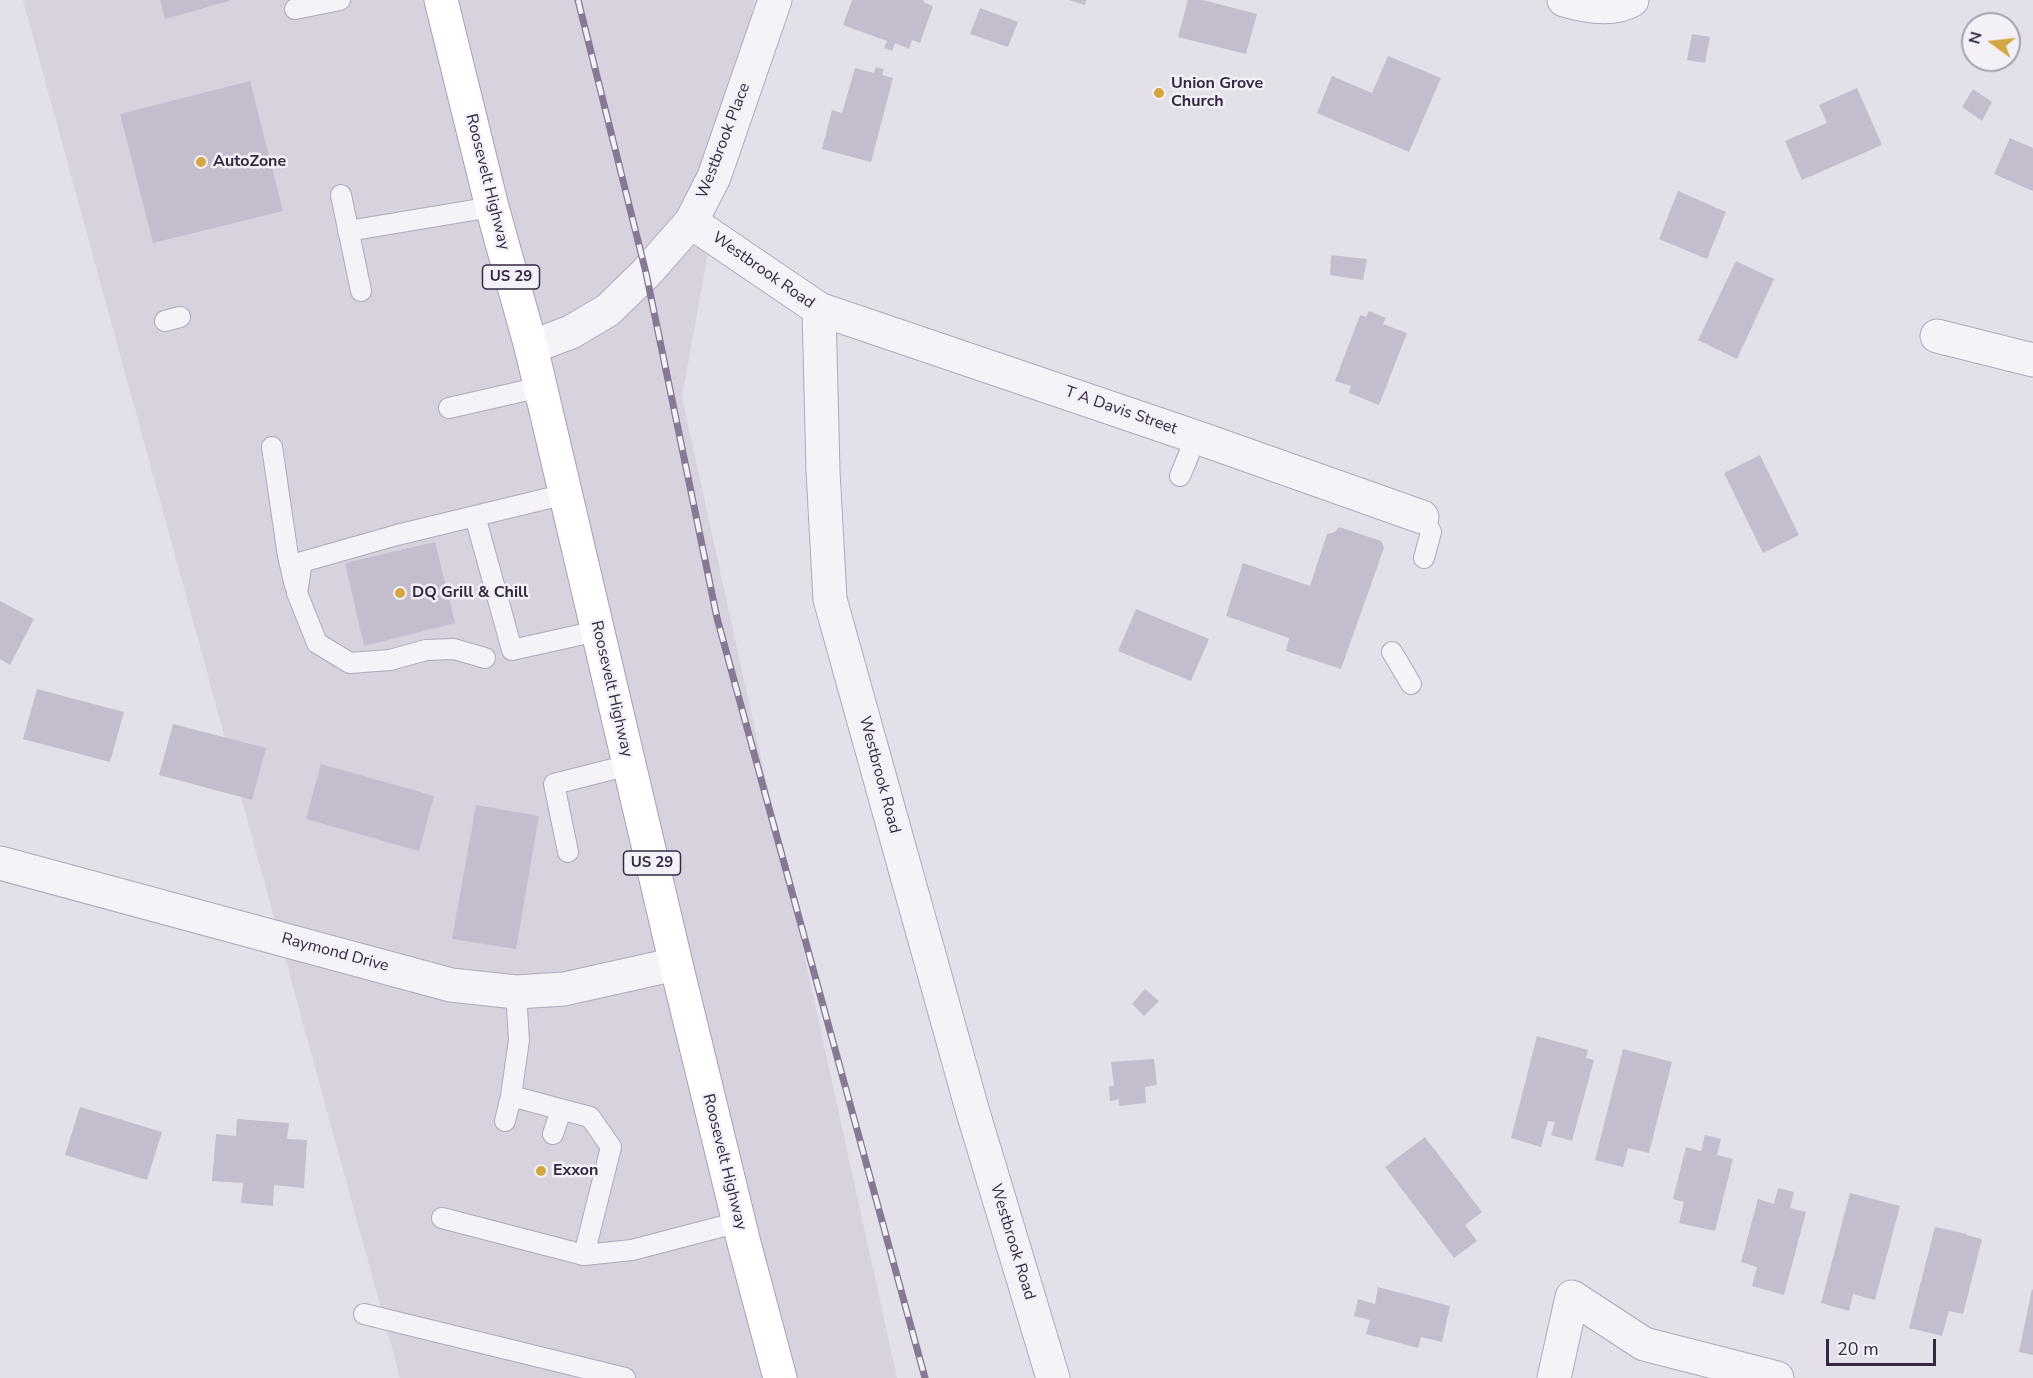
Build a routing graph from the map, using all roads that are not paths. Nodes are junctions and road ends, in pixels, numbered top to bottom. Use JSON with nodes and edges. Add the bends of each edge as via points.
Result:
{"nodes":[{"id":1,"x":340,"y":0,"type":"edge"},
{"id":2,"x":441,"y":0,"type":"edge"},
{"id":3,"x":775,"y":0,"type":"edge"},
{"id":4,"x":1564,"y":0,"type":"edge"},
{"id":5,"x":1632,"y":0,"type":"edge"},
{"id":6,"x":295,"y":9,"type":"dead end"},
{"id":7,"x":341,"y":195,"type":"dead end"},
{"id":8,"x":492,"y":207,"type":"junction"},
{"id":9,"x":691,"y":222,"type":"junction"},
{"id":10,"x":348,"y":231,"type":"junction"},
{"id":11,"x":361,"y":291,"type":"dead end"},
{"id":12,"x":819,"y":309,"type":"junction"},
{"id":13,"x":1937,"y":336,"type":"dead end"},
{"id":14,"x":531,"y":347,"type":"junction"},
{"id":15,"x":2033,"y":360,"type":"edge"},
{"id":16,"x":541,"y":387,"type":"junction"},
{"id":17,"x":449,"y":408,"type":"dead end"},
{"id":18,"x":1196,"y":437,"type":"junction"},
{"id":19,"x":272,"y":447,"type":"dead end"},
{"id":20,"x":1180,"y":476,"type":"dead end"},
{"id":21,"x":566,"y":494,"type":"junction"},
{"id":22,"x":475,"y":516,"type":"junction"},
{"id":23,"x":1422,"y":517,"type":"joint"},
{"id":24,"x":1424,"y":558,"type":"dead end"},
{"id":25,"x":297,"y":593,"type":"junction"},
{"id":26,"x":597,"y":631,"type":"junction"},
{"id":27,"x":1392,"y":652,"type":"dead end"},
{"id":28,"x":485,"y":658,"type":"dead end"},
{"id":29,"x":1411,"y":684,"type":"dead end"},
{"id":30,"x":629,"y":765,"type":"junction"},
{"id":31,"x":568,"y":852,"type":"dead end"},
{"id":32,"x":0,"y":863,"type":"edge"},
{"id":33,"x":675,"y":964,"type":"junction"},
{"id":34,"x":516,"y":992,"type":"junction"},
{"id":35,"x":511,"y":1096,"type":"junction"},
{"id":36,"x":561,"y":1110,"type":"junction"},
{"id":37,"x":504,"y":1121,"type":"dead end"},
{"id":38,"x":553,"y":1134,"type":"dead end"},
{"id":39,"x":442,"y":1218,"type":"dead end"},
{"id":40,"x":739,"y":1222,"type":"junction"},
{"id":41,"x":584,"y":1255,"type":"junction"},
{"id":42,"x":364,"y":1314,"type":"dead end"},
{"id":43,"x":625,"y":1378,"type":"edge"},
{"id":44,"x":780,"y":1378,"type":"edge"},
{"id":45,"x":1053,"y":1378,"type":"edge"},
{"id":46,"x":1554,"y":1378,"type":"edge"},
{"id":47,"x":1778,"y":1378,"type":"edge"}],
"edges":[{"from":1,"to":6,"type":"lane"},
{"from":2,"to":8,"type":"main road","name":"Roosevelt Highway","number":"US 29"},
{"from":3,"to":9,"type":"street","name":"Westbrook Place","via":[[714,177]]},
{"from":4,"to":5,"type":"street","via":[[1590,7]]},
{"from":7,"to":10,"type":"lane"},
{"from":8,"to":10,"type":"lane"},
{"from":8,"to":14,"type":"main road","name":"Roosevelt Highway","number":"US 29"},
{"from":9,"to":12,"type":"street","name":"Westbrook Road"},
{"from":9,"to":14,"type":"street","name":"Westbrook Place","via":[[608,310],[571,332]]},
{"from":10,"to":11,"type":"lane"},
{"from":12,"to":18,"type":"street","name":"T A Davis Street"},
{"from":12,"to":45,"type":"street","name":"Westbrook Road","via":[[830,599],[972,1109]]},
{"from":13,"to":15,"type":"street"},
{"from":14,"to":16,"type":"main road","name":"Roosevelt Highway","number":"US 29"},
{"from":16,"to":17,"type":"lane"},
{"from":16,"to":21,"type":"main road","name":"Roosevelt Highway","number":"US 29"},
{"from":18,"to":20,"type":"lane"},
{"from":18,"to":23,"type":"street","name":"T A Davis Street"},
{"from":19,"to":25,"type":"lane"},
{"from":21,"to":22,"type":"lane"},
{"from":21,"to":26,"type":"main road","name":"Roosevelt Highway","number":"US 29"},
{"from":22,"to":25,"type":"lane","via":[[302,562]]},
{"from":22,"to":26,"type":"lane","via":[[512,650]]},
{"from":23,"to":24,"type":"lane","via":[[1431,532]]},
{"from":25,"to":28,"type":"lane","via":[[316,643],[350,663],[444,649]]},
{"from":26,"to":30,"type":"main road","name":"Roosevelt Highway","number":"US 29"},
{"from":27,"to":29,"type":"lane"},
{"from":30,"to":31,"type":"lane","via":[[554,784]]},
{"from":30,"to":33,"type":"main road","name":"Roosevelt Highway","number":"US 29"},
{"from":32,"to":34,"type":"street","name":"Raymond Drive","via":[[451,985]]},
{"from":33,"to":34,"type":"street","name":"Raymond Drive"},
{"from":33,"to":40,"type":"main road","name":"Roosevelt Highway","number":"US 29"},
{"from":34,"to":35,"type":"lane","via":[[519,1040]]},
{"from":35,"to":36,"type":"lane"},
{"from":35,"to":37,"type":"lane"},
{"from":36,"to":38,"type":"lane"},
{"from":36,"to":41,"type":"lane","via":[[590,1117],[611,1147]]},
{"from":39,"to":41,"type":"lane","via":[[526,1232]]},
{"from":40,"to":41,"type":"lane","via":[[632,1250]]},
{"from":40,"to":44,"type":"main road","name":"Roosevelt Highway","number":"US 29"},
{"from":42,"to":43,"type":"lane"},
{"from":46,"to":47,"type":"street","via":[[1572,1297],[1644,1344]]}]}
